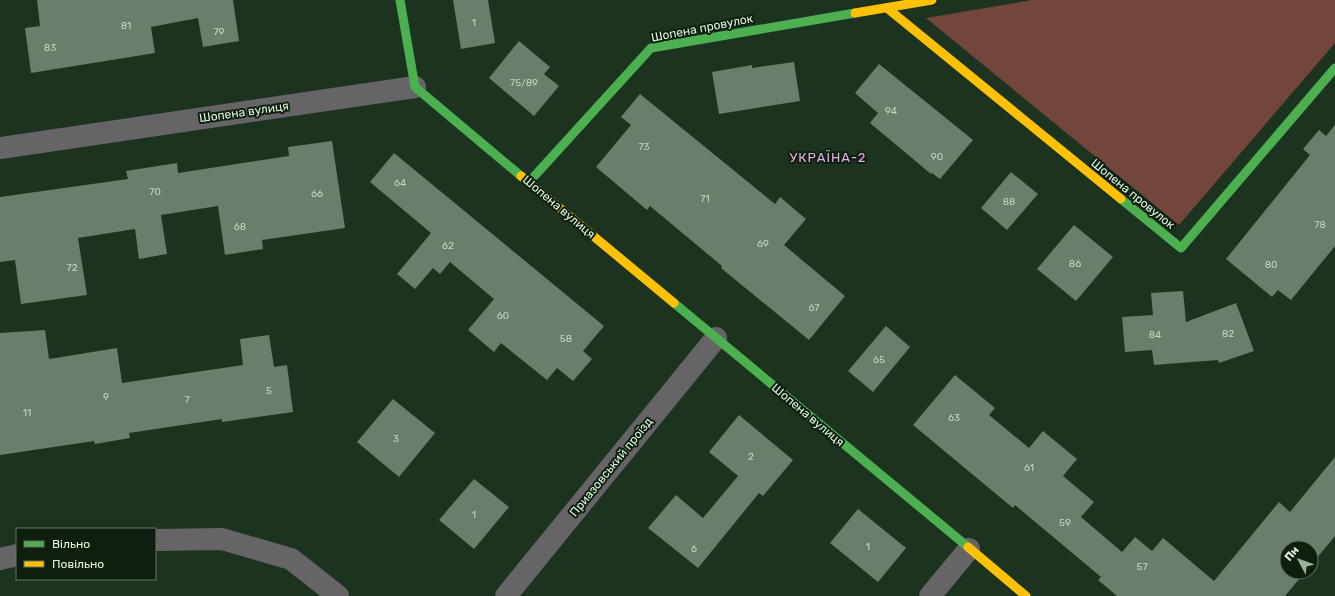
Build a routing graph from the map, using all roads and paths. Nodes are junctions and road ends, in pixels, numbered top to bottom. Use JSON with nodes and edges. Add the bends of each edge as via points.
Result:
{"nodes":[{"id":1,"x":400,"y":0,"type":"edge"},
{"id":2,"x":932,"y":0,"type":"edge"},
{"id":3,"x":887,"y":8,"type":"junction"},
{"id":4,"x":1335,"y":68,"type":"edge"},
{"id":5,"x":415,"y":87,"type":"junction"},
{"id":6,"x":0,"y":148,"type":"edge"},
{"id":7,"x":529,"y":182,"type":"junction"},
{"id":8,"x":716,"y":338,"type":"junction"},
{"id":9,"x":156,"y":540,"type":"edge"},
{"id":10,"x":970,"y":549,"type":"junction"},
{"id":11,"x":16,"y":554,"type":"edge"},
{"id":12,"x":0,"y":559,"type":"edge"},
{"id":13,"x":338,"y":596,"type":"edge"},
{"id":14,"x":506,"y":596,"type":"edge"},
{"id":15,"x":930,"y":596,"type":"edge"},
{"id":16,"x":1026,"y":596,"type":"edge"}],
"edges":[{"from":1,"to":5,"type":"street"},
{"from":2,"to":3,"type":"street","name":"Шопена провулок"},
{"from":3,"to":4,"type":"street","name":"Шопена провулок","via":[[1181,248]]},
{"from":3,"to":7,"type":"street","name":"Шопена провулок","via":[[651,48]]},
{"from":5,"to":6,"type":"street","name":"Шопена вулиця"},
{"from":5,"to":7,"type":"street","name":"Шопена вулиця"},
{"from":7,"to":8,"type":"street","name":"Шопена вулиця"},
{"from":8,"to":10,"type":"street","name":"Шопена вулиця"},
{"from":8,"to":14,"type":"street","name":"Приазовський проїзд"},
{"from":9,"to":13,"type":"street","via":[[222,539],[290,559]]},
{"from":10,"to":15,"type":"street"},
{"from":10,"to":16,"type":"street","name":"Шопена вулиця"},
{"from":11,"to":12,"type":"street"}]}
